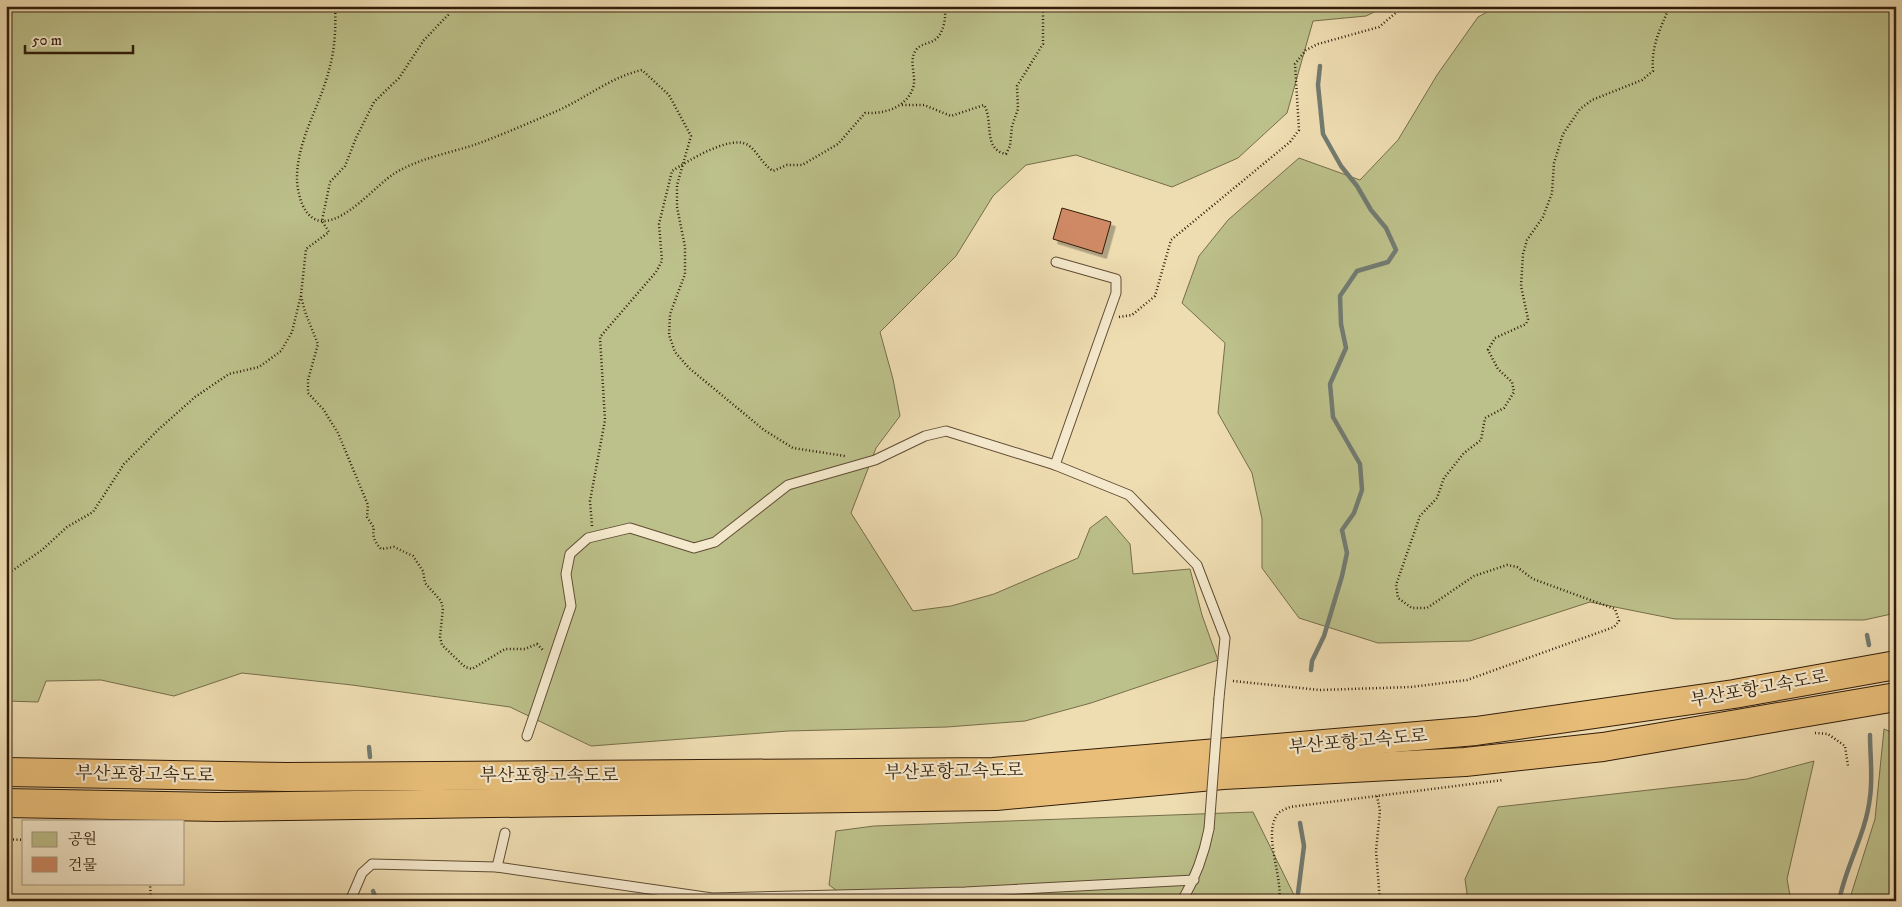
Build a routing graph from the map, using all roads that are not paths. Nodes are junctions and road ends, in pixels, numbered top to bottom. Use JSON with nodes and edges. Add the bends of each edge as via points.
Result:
{"nodes":[{"id":1,"x":1056,"y":262,"type":"dead end"},
{"id":2,"x":1055,"y":465,"type":"junction"},
{"id":3,"x":1896,"y":665,"type":"edge"},
{"id":4,"x":1896,"y":697,"type":"edge"},
{"id":5,"x":527,"y":736,"type":"dead end"},
{"id":6,"x":6,"y":772,"type":"edge"},
{"id":7,"x":6,"y":803,"type":"edge"},
{"id":8,"x":505,"y":833,"type":"dead end"},
{"id":9,"x":497,"y":867,"type":"junction"},
{"id":10,"x":1194,"y":880,"type":"junction"},
{"id":11,"x":350,"y":901,"type":"edge"},
{"id":12,"x":1182,"y":901,"type":"edge"}],
"edges":[{"from":1,"to":2,"type":"lane","via":[[1116,279],[1116,293]]},
{"from":2,"to":5,"type":"lane","via":[[946,431],[925,436],[875,460],[788,485],[715,542],[694,548],[630,528],[588,538],[570,554],[566,574],[571,606]]},
{"from":2,"to":10,"type":"lane","bridge":true,"via":[[1129,495],[1196,565],[1226,638],[1209,829],[1205,853]]},
{"from":3,"to":6,"type":"highway","name":"부산포항고속도로","via":[[1734,694],[1476,731],[992,772],[287,777]]},
{"from":4,"to":7,"type":"highway","name":"부산포항고속도로","via":[[1593,748],[1465,762],[1223,775],[996,796],[217,808]]},
{"from":8,"to":9,"type":"lane"},
{"from":9,"to":10,"type":"lane","via":[[712,898],[966,892]]},
{"from":9,"to":11,"type":"lane","via":[[372,864],[362,874]]},
{"from":10,"to":12,"type":"lane"}]}
